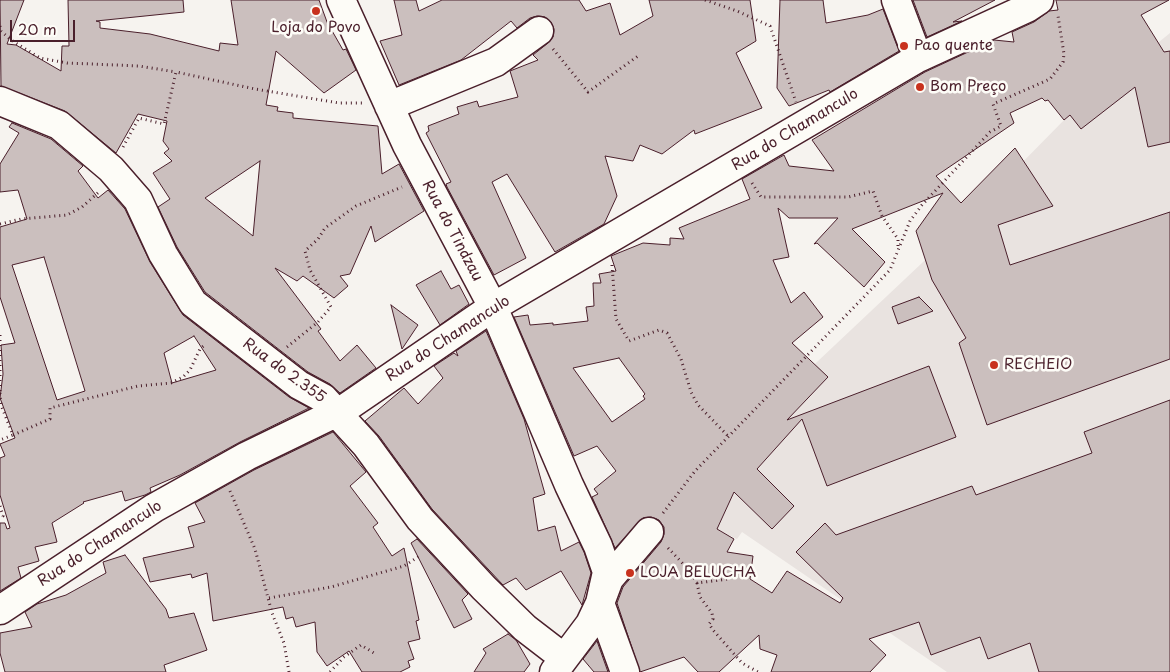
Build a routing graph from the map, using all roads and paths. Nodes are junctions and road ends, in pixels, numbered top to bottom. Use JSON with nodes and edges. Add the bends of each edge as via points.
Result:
{"nodes":[{"id":1,"x":341,"y":0,"type":"edge"},
{"id":2,"x":705,"y":0,"type":"edge"},
{"id":3,"x":896,"y":0,"type":"edge"},
{"id":4,"x":1048,"y":5,"type":"edge"},
{"id":5,"x":0,"y":26,"type":"edge"},
{"id":6,"x":539,"y":31,"type":"joint"},
{"id":7,"x":638,"y":56,"type":"dead end"},
{"id":8,"x":908,"y":64,"type":"junction"},
{"id":9,"x":176,"y":72,"type":"junction"},
{"id":10,"x":0,"y":101,"type":"edge"},
{"id":11,"x":387,"y":101,"type":"junction"},
{"id":12,"x":812,"y":119,"type":"junction"},
{"id":13,"x":732,"y":168,"type":"junction"},
{"id":14,"x":114,"y":173,"type":"junction"},
{"id":15,"x":424,"y":176,"type":"junction"},
{"id":16,"x":0,"y":224,"type":"edge"},
{"id":17,"x":605,"y":243,"type":"junction"},
{"id":18,"x":899,"y":250,"type":"junction"},
{"id":19,"x":493,"y":307,"type":"junction"},
{"id":20,"x":228,"y":330,"type":"junction"},
{"id":21,"x":0,"y":334,"type":"edge"},
{"id":22,"x":270,"y":363,"type":"junction"},
{"id":23,"x":0,"y":392,"type":"edge"},
{"id":24,"x":337,"y":412,"type":"junction"},
{"id":25,"x":13,"y":435,"type":"junction"},
{"id":26,"x":728,"y":437,"type":"junction"},
{"id":27,"x":0,"y":440,"type":"edge"},
{"id":28,"x":221,"y":470,"type":"junction"},
{"id":29,"x":0,"y":506,"type":"edge"},
{"id":30,"x":0,"y":518,"type":"edge"},
{"id":31,"x":649,"y":532,"type":"junction"},
{"id":32,"x":440,"y":540,"type":"junction"},
{"id":33,"x":728,"y":579,"type":"dead end"},
{"id":34,"x":697,"y":583,"type":"junction"},
{"id":35,"x":269,"y":598,"type":"junction"},
{"id":36,"x":0,"y":610,"type":"edge"},
{"id":37,"x":595,"y":614,"type":"junction"},
{"id":38,"x":374,"y":653,"type":"dead end"},
{"id":39,"x":559,"y":665,"type":"edge"},
{"id":40,"x":289,"y":672,"type":"edge"},
{"id":41,"x":330,"y":672,"type":"edge"},
{"id":42,"x":625,"y":672,"type":"edge"},
{"id":43,"x":758,"y":672,"type":"edge"}],
"edges":[{"from":1,"to":11,"type":"street","name":"Rua do Tindzau"},
{"from":2,"to":12,"type":"path","via":[[770,26],[794,100]]},
{"from":3,"to":8,"type":"street"},
{"from":4,"to":8,"type":"street","name":"Rua do Chamanculo","via":[[1027,8]]},
{"from":4,"to":18,"type":"path","via":[[1064,54],[1063,62],[1050,79],[993,104],[1001,126],[990,132],[922,205],[910,222]]},
{"from":5,"to":9,"type":"path","via":[[11,40],[40,58]]},
{"from":6,"to":7,"type":"path","via":[[588,92]]},
{"from":6,"to":11,"type":"street","via":[[496,62]]},
{"from":8,"to":12,"type":"street","name":"Rua do Chamanculo"},
{"from":9,"to":11,"type":"path","via":[[339,103]]},
{"from":9,"to":14,"type":"path","via":[[164,124],[139,118]]},
{"from":10,"to":14,"type":"street","name":"Rua do 2.355","via":[[59,125]]},
{"from":11,"to":15,"type":"street","name":"Rua do Tindzau"},
{"from":12,"to":13,"type":"street","name":"Rua do Chamanculo"},
{"from":13,"to":17,"type":"street","name":"Rua do Chamanculo"},
{"from":13,"to":18,"type":"path","via":[[749,177],[761,197],[848,197],[873,191],[882,216],[898,239]]},
{"from":14,"to":16,"type":"path","via":[[82,207],[67,215]]},
{"from":14,"to":20,"type":"street","name":"Rua do 2.355","via":[[138,200],[163,254],[193,303]]},
{"from":15,"to":19,"type":"street","name":"Rua do Tindzau"},
{"from":15,"to":22,"type":"path","via":[[356,206],[325,228],[305,251],[310,270],[331,307]]},
{"from":17,"to":19,"type":"street","name":"Rua do Chamanculo"},
{"from":17,"to":26,"type":"path","via":[[615,280],[616,319],[629,341],[658,330],[667,333],[681,358],[698,404]]},
{"from":18,"to":26,"type":"path","via":[[890,270]]},
{"from":19,"to":24,"type":"street","name":"Rua do Chamanculo"},
{"from":19,"to":37,"type":"street","name":"Rua do Tindzau","via":[[607,572]]},
{"from":20,"to":22,"type":"street","name":"Rua do 2.355"},
{"from":20,"to":25,"type":"path","via":[[200,349],[183,378],[50,408],[50,419]]},
{"from":21,"to":23,"type":"path"},
{"from":22,"to":24,"type":"street","name":"Rua do 2.355","via":[[323,398]]},
{"from":23,"to":25,"type":"path","via":[[1,405]]},
{"from":24,"to":28,"type":"street","name":"Rua do Chamanculo"},
{"from":24,"to":32,"type":"street","name":"Rua do 2.355"},
{"from":25,"to":27,"type":"path"},
{"from":26,"to":31,"type":"path","via":[[696,471]]},
{"from":28,"to":35,"type":"path","via":[[247,527]]},
{"from":28,"to":36,"type":"street","name":"Rua do Chamanculo","via":[[154,508]]},
{"from":29,"to":30,"type":"path","via":[[3,516]]},
{"from":31,"to":34,"type":"path","via":[[690,570]]},
{"from":31,"to":37,"type":"street","via":[[609,579]]},
{"from":32,"to":35,"type":"path","via":[[404,566],[331,587]]},
{"from":32,"to":39,"type":"street","name":"Rua do 2.355"},
{"from":33,"to":34,"type":"path"},
{"from":34,"to":43,"type":"path","via":[[700,596],[712,613],[713,619],[709,624],[713,630],[742,663]]},
{"from":35,"to":40,"type":"path","via":[[284,642]]},
{"from":37,"to":39,"type":"street"},
{"from":37,"to":42,"type":"street"},
{"from":38,"to":41,"type":"path","via":[[361,645]]}]}
